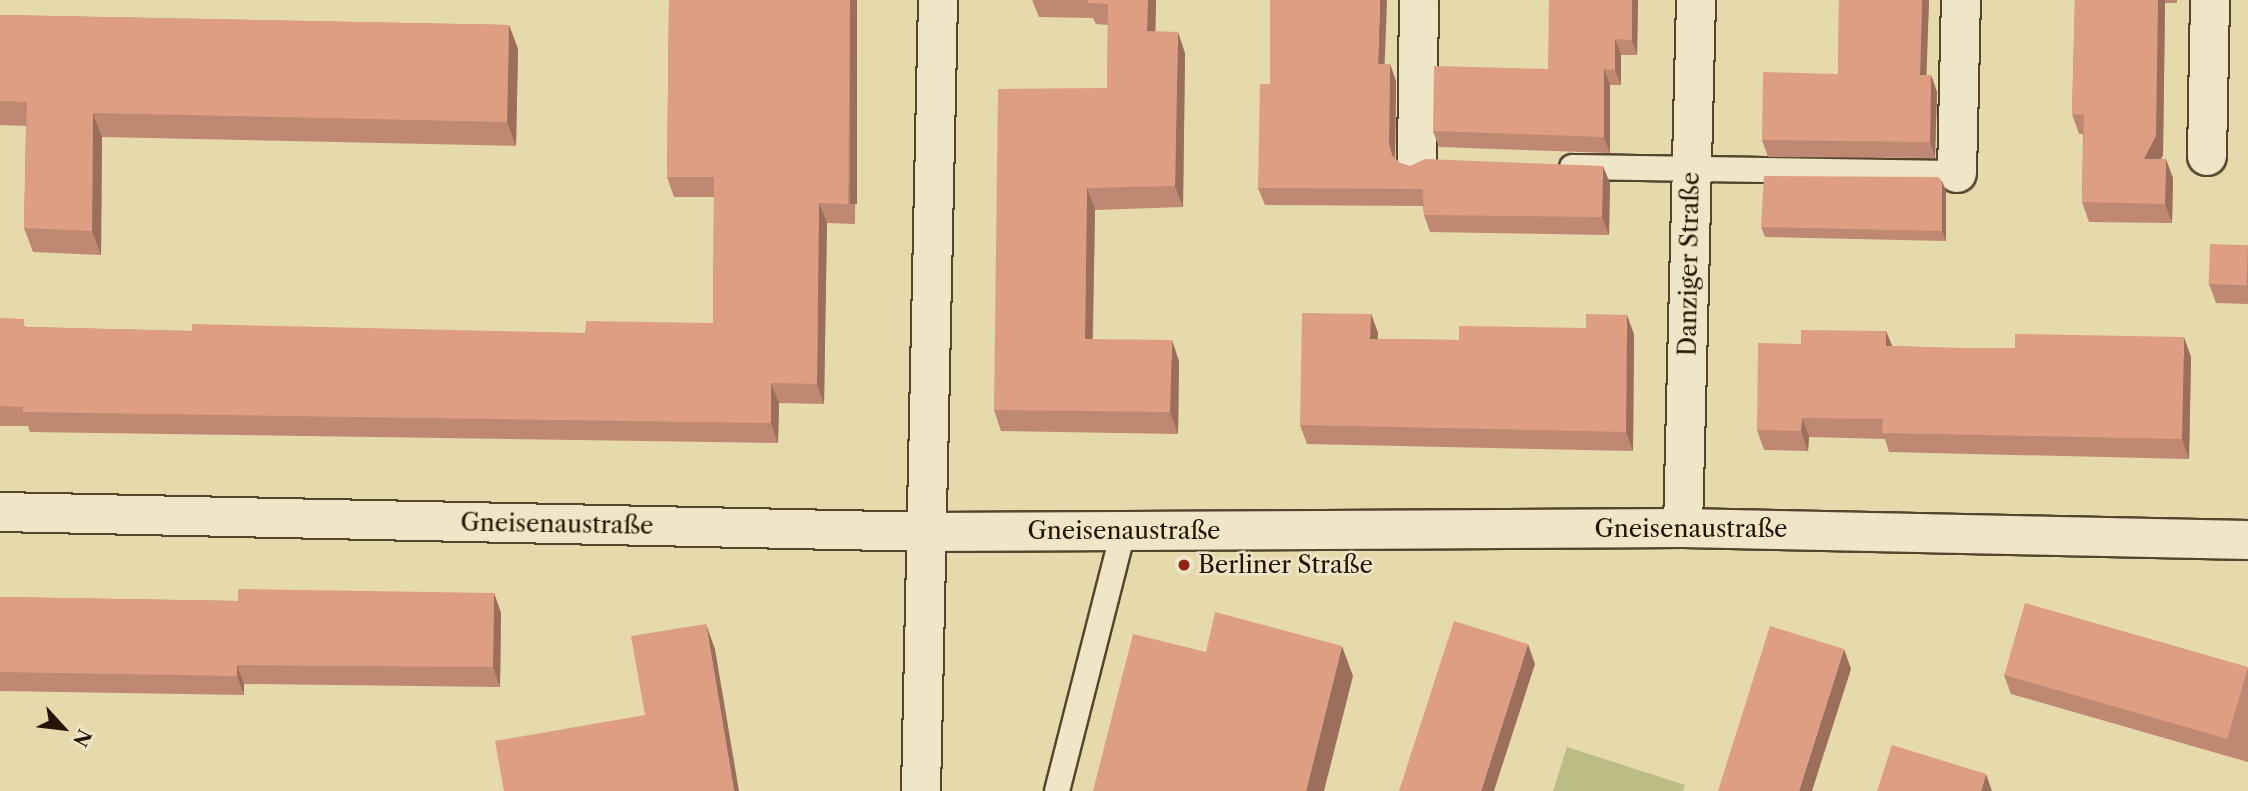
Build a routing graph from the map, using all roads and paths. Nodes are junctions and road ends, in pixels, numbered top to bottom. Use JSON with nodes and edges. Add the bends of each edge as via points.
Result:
{"nodes":[{"id":1,"x":938,"y":0,"type":"edge"},
{"id":2,"x":1419,"y":0,"type":"edge"},
{"id":3,"x":1696,"y":0,"type":"edge"},
{"id":4,"x":1961,"y":0,"type":"edge"},
{"id":5,"x":2210,"y":0,"type":"edge"},
{"id":6,"x":2207,"y":156,"type":"dead end"},
{"id":7,"x":1431,"y":162,"type":"edge"},
{"id":8,"x":1554,"y":166,"type":"edge"},
{"id":9,"x":1690,"y":171,"type":"junction"},
{"id":10,"x":1957,"y":173,"type":"joint"},
{"id":11,"x":0,"y":512,"type":"edge"},
{"id":12,"x":1683,"y":528,"type":"junction"},
{"id":13,"x":1124,"y":531,"type":"junction"},
{"id":14,"x":928,"y":533,"type":"junction"},
{"id":15,"x":2248,"y":540,"type":"edge"},
{"id":16,"x":921,"y":791,"type":"edge"},
{"id":17,"x":1057,"y":791,"type":"edge"}],
"edges":[{"from":1,"to":14,"type":"street"},
{"from":2,"to":7,"type":"street"},
{"from":3,"to":9,"type":"street","name":"Danziger Straße"},
{"from":4,"to":10,"type":"street"},
{"from":5,"to":6,"type":"street"},
{"from":8,"to":9,"type":"lane"},
{"from":9,"to":10,"type":"lane"},
{"from":9,"to":12,"type":"street","name":"Danziger Straße"},
{"from":11,"to":14,"type":"street","name":"Gneisenaustraße"},
{"from":12,"to":13,"type":"street","name":"Gneisenaustraße"},
{"from":12,"to":15,"type":"street","name":"Gneisenaustraße"},
{"from":13,"to":14,"type":"street","name":"Gneisenaustraße"},
{"from":13,"to":17,"type":"lane"},
{"from":14,"to":16,"type":"street"}]}
